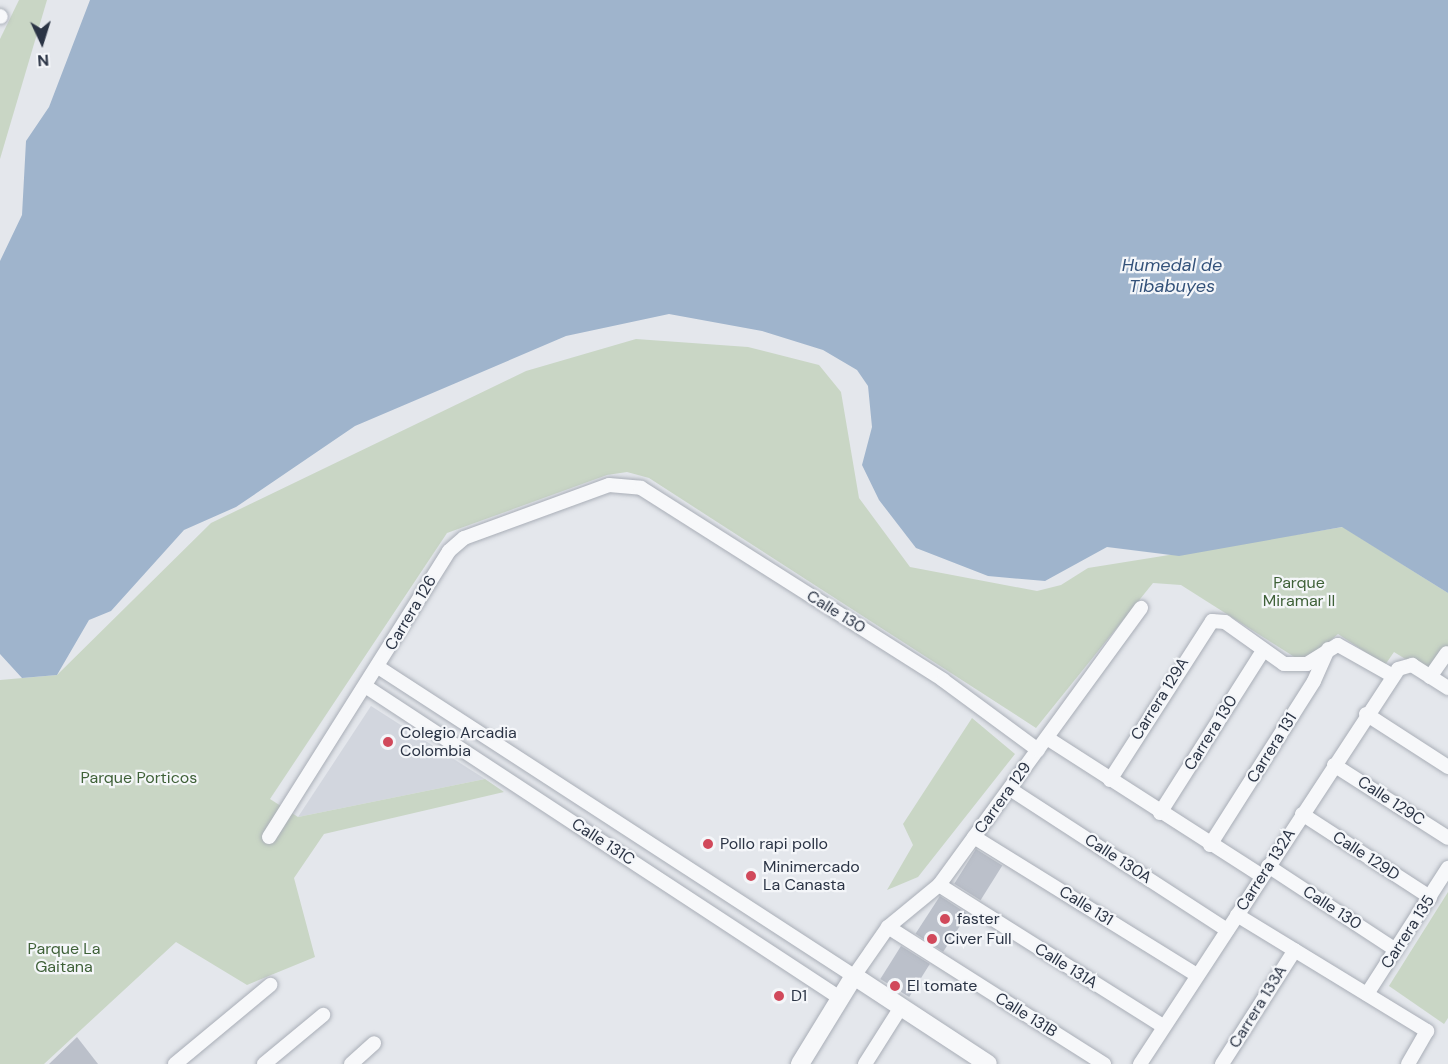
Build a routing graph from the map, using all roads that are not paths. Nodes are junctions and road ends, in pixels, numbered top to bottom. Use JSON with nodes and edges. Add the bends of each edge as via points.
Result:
{"nodes":[{"id":1,"x":627,"y":484,"type":"joint"},
{"id":2,"x":1141,"y":608,"type":"dead end"},
{"id":3,"x":1328,"y":648,"type":"junction"},
{"id":4,"x":1262,"y":652,"type":"junction"},
{"id":5,"x":1447,"y":653,"type":"edge"},
{"id":6,"x":378,"y":667,"type":"junction"},
{"id":7,"x":1393,"y":676,"type":"junction"},
{"id":8,"x":1430,"y":677,"type":"junction"},
{"id":9,"x":365,"y":686,"type":"junction"},
{"id":10,"x":1448,"y":688,"type":"edge"},
{"id":11,"x":1366,"y":714,"type":"junction"},
{"id":12,"x":1047,"y":738,"type":"junction"},
{"id":13,"x":1038,"y":750,"type":"junction"},
{"id":14,"x":1334,"y":765,"type":"junction"},
{"id":15,"x":1448,"y":767,"type":"edge"},
{"id":16,"x":1110,"y":780,"type":"junction"},
{"id":17,"x":1010,"y":789,"type":"junction"},
{"id":18,"x":1160,"y":813,"type":"junction"},
{"id":19,"x":1302,"y":814,"type":"junction"},
{"id":20,"x":269,"y":837,"type":"dead end"},
{"id":21,"x":974,"y":837,"type":"junction"},
{"id":22,"x":1448,"y":838,"type":"edge"},
{"id":23,"x":1210,"y":845,"type":"junction"},
{"id":24,"x":1448,"y":868,"type":"edge"},
{"id":25,"x":1265,"y":871,"type":"junction"},
{"id":26,"x":939,"y":885,"type":"junction"},
{"id":27,"x":1430,"y":897,"type":"junction"},
{"id":28,"x":1237,"y":915,"type":"junction"},
{"id":29,"x":888,"y":927,"type":"junction"},
{"id":30,"x":1227,"y":930,"type":"junction"},
{"id":31,"x":1294,"y":950,"type":"junction"},
{"id":32,"x":1396,"y":950,"type":"junction"},
{"id":33,"x":1197,"y":975,"type":"junction"},
{"id":34,"x":854,"y":976,"type":"junction"},
{"id":35,"x":270,"y":985,"type":"dead end"},
{"id":36,"x":1367,"y":994,"type":"junction"},
{"id":37,"x":840,"y":998,"type":"junction"},
{"id":38,"x":901,"y":1007,"type":"junction"},
{"id":39,"x":323,"y":1015,"type":"dead end"},
{"id":40,"x":1163,"y":1026,"type":"junction"},
{"id":41,"x":374,"y":1043,"type":"dead end"},
{"id":42,"x":175,"y":1064,"type":"edge"},
{"id":43,"x":264,"y":1064,"type":"edge"},
{"id":44,"x":351,"y":1064,"type":"edge"},
{"id":45,"x":800,"y":1064,"type":"edge"},
{"id":46,"x":865,"y":1064,"type":"edge"},
{"id":47,"x":988,"y":1064,"type":"edge"},
{"id":48,"x":1104,"y":1064,"type":"edge"},
{"id":49,"x":1140,"y":1064,"type":"edge"},
{"id":50,"x":1222,"y":1064,"type":"edge"},
{"id":51,"x":1408,"y":1064,"type":"edge"}],
"edges":[{"from":1,"to":6,"type":"street","name":"Carrera 126","via":[[609,485],[464,538],[449,551]]},
{"from":1,"to":13,"type":"street","name":"Calle 130","via":[[943,680]]},
{"from":2,"to":12,"type":"street","name":"Carrera 129"},
{"from":3,"to":4,"type":"street","via":[[1298,666]]},
{"from":3,"to":7,"type":"street","via":[[1347,647]]},
{"from":3,"to":23,"type":"street","name":"Carrera 131","via":[[1314,681]]},
{"from":4,"to":16,"type":"street","name":"Carrera 129A","via":[[1235,629],[1212,621]]},
{"from":4,"to":18,"type":"street","name":"Carrera 130"},
{"from":5,"to":8,"type":"street"},
{"from":6,"to":9,"type":"street","name":"Carrera 126"},
{"from":6,"to":34,"type":"street","name":"Calle 131C"},
{"from":7,"to":8,"type":"street","via":[[1408,664]]},
{"from":7,"to":11,"type":"street","name":"Carrera 132A"},
{"from":8,"to":10,"type":"street"},
{"from":9,"to":20,"type":"street","name":"Carrera 126"},
{"from":9,"to":37,"type":"street","name":"Calle 131C"},
{"from":11,"to":14,"type":"street","name":"Carrera 132A"},
{"from":11,"to":15,"type":"street"},
{"from":12,"to":13,"type":"street","name":"Carrera 129"},
{"from":12,"to":16,"type":"street","name":"Calle 130"},
{"from":13,"to":17,"type":"street","name":"Carrera 129"},
{"from":14,"to":19,"type":"street","name":"Carrera 132A"},
{"from":14,"to":22,"type":"street","name":"Calle 129C"},
{"from":16,"to":18,"type":"street","name":"Calle 130"},
{"from":17,"to":21,"type":"street","name":"Carrera 129"},
{"from":17,"to":30,"type":"street","name":"Calle 130A"},
{"from":18,"to":23,"type":"street","name":"Calle 130"},
{"from":19,"to":25,"type":"street","name":"Carrera 132A"},
{"from":19,"to":27,"type":"street","name":"Calle 129D"},
{"from":21,"to":26,"type":"street","name":"Carrera 129"},
{"from":21,"to":33,"type":"street","name":"Calle 131"},
{"from":23,"to":25,"type":"street","name":"Calle 130"},
{"from":24,"to":27,"type":"street","name":"Carrera 135"},
{"from":25,"to":28,"type":"street","name":"Carrera 132A"},
{"from":25,"to":32,"type":"street","name":"Calle 130"},
{"from":26,"to":29,"type":"street","name":"Carrera 129"},
{"from":26,"to":40,"type":"street","name":"Calle 131A"},
{"from":27,"to":32,"type":"street","name":"Carrera 135"},
{"from":28,"to":30,"type":"street","name":"Carrera 132A"},
{"from":28,"to":31,"type":"street"},
{"from":29,"to":34,"type":"street","name":"Carrera 129"},
{"from":29,"to":48,"type":"street","name":"Calle 131B"},
{"from":30,"to":33,"type":"street","name":"Carrera 132A"},
{"from":31,"to":36,"type":"street"},
{"from":31,"to":50,"type":"street","name":"Carrera 133A"},
{"from":32,"to":36,"type":"street","name":"Carrera 135"},
{"from":33,"to":40,"type":"street","name":"Carrera 132A"},
{"from":34,"to":37,"type":"street"},
{"from":34,"to":38,"type":"street"},
{"from":35,"to":42,"type":"street"},
{"from":36,"to":51,"type":"street","via":[[1427,1031]]},
{"from":37,"to":45,"type":"street"},
{"from":38,"to":46,"type":"street"},
{"from":38,"to":47,"type":"street"},
{"from":39,"to":43,"type":"street"},
{"from":40,"to":49,"type":"street","name":"Carrera 132A"},
{"from":41,"to":44,"type":"street"}]}
